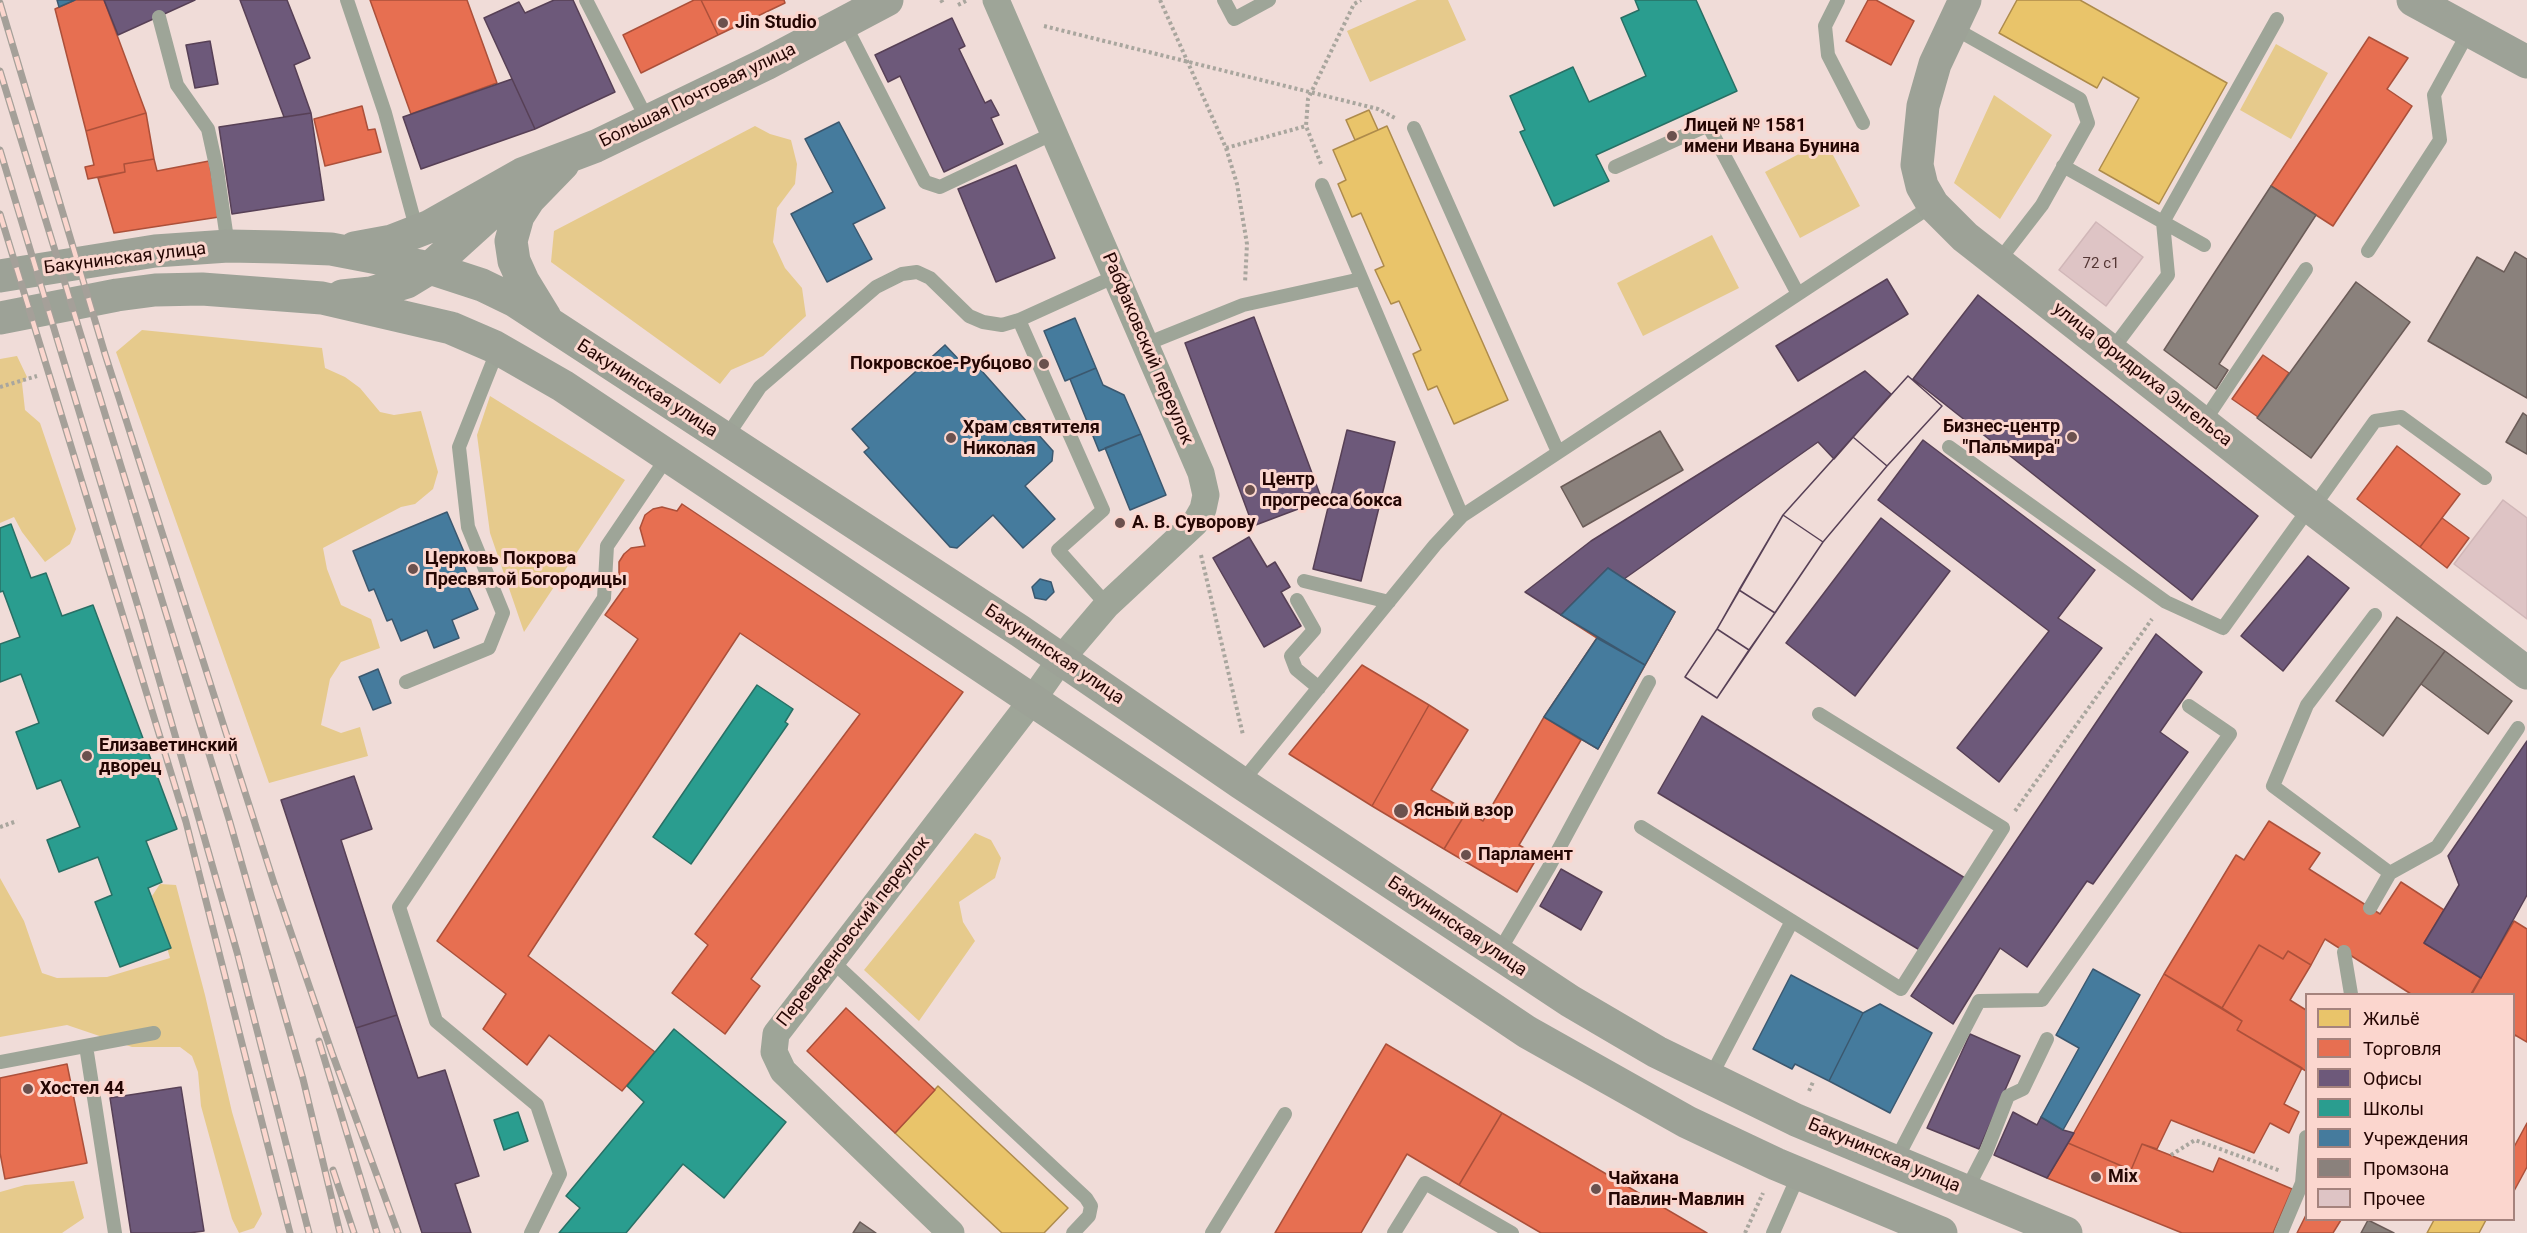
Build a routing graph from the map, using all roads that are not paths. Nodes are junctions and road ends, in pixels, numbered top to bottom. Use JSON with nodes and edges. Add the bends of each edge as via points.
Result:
{"nodes":[{"id":1,"x":347,"y":0,"type":"edge"},
{"id":2,"x":586,"y":0,"type":"edge"},
{"id":3,"x":996,"y":0,"type":"edge"},
{"id":4,"x":1224,"y":0,"type":"edge"},
{"id":5,"x":1269,"y":0,"type":"edge"},
{"id":6,"x":1838,"y":0,"type":"edge"},
{"id":7,"x":2413,"y":0,"type":"edge"},
{"id":8,"x":885,"y":1,"type":"edge"},
{"id":9,"x":1958,"y":8,"type":"edge"},
{"id":10,"x":159,"y":17,"type":"dead end"},
{"id":11,"x":2277,"y":19,"type":"dead end"},
{"id":12,"x":844,"y":23,"type":"junction"},
{"id":13,"x":2469,"y":31,"type":"junction"},
{"id":14,"x":2527,"y":62,"type":"edge"},
{"id":15,"x":648,"y":121,"type":"junction"},
{"id":16,"x":1863,"y":123,"type":"dead end"},
{"id":17,"x":1414,"y":128,"type":"road end"},
{"id":18,"x":1054,"y":133,"type":"junction"},
{"id":19,"x":571,"y":156,"type":"junction"},
{"id":20,"x":2063,"y":166,"type":"junction"},
{"id":21,"x":1615,"y":167,"type":"dead end"},
{"id":22,"x":1322,"y":186,"type":"dead end"},
{"id":23,"x":1933,"y":205,"type":"junction"},
{"id":24,"x":2163,"y":222,"type":"junction"},
{"id":25,"x":417,"y":232,"type":"junction"},
{"id":26,"x":2204,"y":245,"type":"dead end"},
{"id":27,"x":228,"y":246,"type":"junction"},
{"id":28,"x":331,"y":249,"type":"junction"},
{"id":29,"x":2367,"y":251,"type":"dead end"},
{"id":30,"x":1998,"y":262,"type":"junction"},
{"id":31,"x":430,"y":268,"type":"junction"},
{"id":32,"x":2306,"y":269,"type":"dead end"},
{"id":33,"x":0,"y":276,"type":"edge"},
{"id":34,"x":1116,"y":276,"type":"junction"},
{"id":35,"x":1361,"y":279,"type":"junction"},
{"id":36,"x":1798,"y":294,"type":"junction"},
{"id":37,"x":322,"y":298,"type":"junction"},
{"id":38,"x":0,"y":318,"type":"edge"},
{"id":39,"x":1018,"y":320,"type":"junction"},
{"id":40,"x":551,"y":326,"type":"junction"},
{"id":41,"x":1146,"y":344,"type":"junction"},
{"id":42,"x":498,"y":349,"type":"junction"},
{"id":43,"x":2111,"y":351,"type":"junction"},
{"id":44,"x":2203,"y":423,"type":"junction"},
{"id":45,"x":725,"y":440,"type":"junction"},
{"id":46,"x":1949,"y":447,"type":"dead end"},
{"id":47,"x":1558,"y":452,"type":"junction"},
{"id":48,"x":668,"y":456,"type":"junction"},
{"id":49,"x":2485,"y":478,"type":"dead end"},
{"id":50,"x":2311,"y":508,"type":"junction"},
{"id":51,"x":1462,"y":516,"type":"junction"},
{"id":52,"x":1304,"y":581,"type":"dead end"},
{"id":53,"x":1297,"y":600,"type":"dead end"},
{"id":54,"x":1389,"y":602,"type":"junction"},
{"id":55,"x":1107,"y":605,"type":"junction"},
{"id":56,"x":2375,"y":615,"type":"dead end"},
{"id":57,"x":1061,"y":659,"type":"junction"},
{"id":58,"x":2527,"y":673,"type":"edge"},
{"id":59,"x":406,"y":682,"type":"dead end"},
{"id":60,"x":1649,"y":682,"type":"dead end"},
{"id":61,"x":1319,"y":688,"type":"junction"},
{"id":62,"x":1033,"y":699,"type":"junction"},
{"id":63,"x":2189,"y":706,"type":"dead end"},
{"id":64,"x":1819,"y":714,"type":"dead end"},
{"id":65,"x":2518,"y":728,"type":"dead end"},
{"id":66,"x":1241,"y":783,"type":"junction"},
{"id":67,"x":1641,"y":827,"type":"dead end"},
{"id":68,"x":2390,"y":873,"type":"junction"},
{"id":69,"x":2370,"y":908,"type":"dead end"},
{"id":70,"x":1792,"y":921,"type":"junction"},
{"id":71,"x":2344,"y":952,"type":"dead end"},
{"id":72,"x":1497,"y":955,"type":"junction"},
{"id":73,"x":832,"y":961,"type":"junction"},
{"id":74,"x":2351,"y":993,"type":"edge"},
{"id":75,"x":154,"y":1033,"type":"dead end"},
{"id":76,"x":2048,"y":1039,"type":"dead end"},
{"id":77,"x":86,"y":1046,"type":"junction"},
{"id":78,"x":0,"y":1062,"type":"edge"},
{"id":79,"x":1710,"y":1078,"type":"junction"},
{"id":80,"x":1285,"y":1114,"type":"dead end"},
{"id":81,"x":2305,"y":1158,"type":"edge"},
{"id":82,"x":1895,"y":1162,"type":"junction"},
{"id":83,"x":1799,"y":1174,"type":"junction"},
{"id":84,"x":1966,"y":1191,"type":"junction"},
{"id":85,"x":115,"y":1233,"type":"edge"},
{"id":86,"x":531,"y":1233,"type":"edge"},
{"id":87,"x":951,"y":1233,"type":"edge"},
{"id":88,"x":1073,"y":1233,"type":"edge"},
{"id":89,"x":1212,"y":1233,"type":"edge"},
{"id":90,"x":1394,"y":1233,"type":"edge"},
{"id":91,"x":1512,"y":1233,"type":"edge"},
{"id":92,"x":1773,"y":1233,"type":"edge"},
{"id":93,"x":1941,"y":1233,"type":"edge"},
{"id":94,"x":2066,"y":1233,"type":"edge"},
{"id":95,"x":2282,"y":1233,"type":"edge"}],
"edges":[{"from":1,"to":25,"type":"lane","via":[[385,113]]},
{"from":2,"to":15,"type":"lane"},
{"from":3,"to":18,"type":"street","name":"Рабфаковский переулок"},
{"from":4,"to":5,"type":"lane","via":[[1234,19]]},
{"from":6,"to":16,"type":"lane","via":[[1825,26],[1828,55]]},
{"from":7,"to":13,"type":"main road"},
{"from":8,"to":12,"type":"main road","name":"Большая Почтовая улица"},
{"from":9,"to":20,"type":"lane","via":[[2080,99],[2088,123]]},
{"from":9,"to":23,"type":"main road","name":"улица Фридриха Энгельса","via":[[1932,75],[1918,144],[1922,186]]},
{"from":10,"to":27,"type":"lane","via":[[177,85],[208,129]]},
{"from":11,"to":24,"type":"lane"},
{"from":12,"to":15,"type":"main road","name":"Большая Почтовая улица"},
{"from":12,"to":18,"type":"lane","via":[[925,182],[940,187]]},
{"from":13,"to":14,"type":"main road"},
{"from":13,"to":29,"type":"lane","via":[[2434,95],[2440,140]]},
{"from":15,"to":19,"type":"main road","name":"Большая Почтовая улица"},
{"from":17,"to":47,"type":"lane"},
{"from":18,"to":34,"type":"street","name":"Рабфаковский переулок"},
{"from":19,"to":25,"type":"main road","name":"Большая Почтовая улица","via":[[522,174]]},
{"from":19,"to":31,"type":"main road","name":"Большая Почтовая улица","via":[[502,202]]},
{"from":19,"to":40,"type":"main road","via":[[529,199],[518,216],[511,241],[523,281]]},
{"from":20,"to":24,"type":"lane"},
{"from":20,"to":30,"type":"lane","via":[[2042,205]]},
{"from":21,"to":36,"type":"lane","via":[[1708,125]]},
{"from":22,"to":35,"type":"lane"},
{"from":23,"to":30,"type":"main road","name":"улица Фридриха Энгельса"},
{"from":23,"to":36,"type":"lane"},
{"from":24,"to":26,"type":"lane"},
{"from":24,"to":43,"type":"lane","via":[[2168,275]]},
{"from":25,"to":28,"type":"main road","name":"Большая Почтовая улица","via":[[365,247]]},
{"from":27,"to":28,"type":"main road","name":"Бакунинская улица"},
{"from":27,"to":33,"type":"main road","name":"Бакунинская улица","via":[[155,251]]},
{"from":28,"to":31,"type":"main road","name":"Бакунинская улица"},
{"from":30,"to":43,"type":"main road","name":"улица Фридриха Энгельса"},
{"from":31,"to":37,"type":"main road","name":"Большая Почтовая улица","via":[[407,282],[371,293]]},
{"from":31,"to":40,"type":"main road","name":"Бакунинская улица","via":[[482,285]]},
{"from":32,"to":44,"type":"lane"},
{"from":34,"to":39,"type":"lane"},
{"from":34,"to":41,"type":"street","name":"Рабфаковский переулок"},
{"from":35,"to":41,"type":"lane","via":[[1243,305]]},
{"from":35,"to":51,"type":"lane"},
{"from":36,"to":47,"type":"lane"},
{"from":37,"to":38,"type":"main road","name":"Бакунинская улица","via":[[201,289],[155,290]]},
{"from":37,"to":42,"type":"main road","name":"Бакунинская улица","via":[[451,328]]},
{"from":39,"to":45,"type":"lane","via":[[1002,325],[983,322],[969,316],[930,278],[917,272],[902,274],[876,287],[760,387]]},
{"from":39,"to":55,"type":"lane","via":[[1103,510],[1058,550]]},
{"from":40,"to":45,"type":"main road","name":"Бакунинская улица"},
{"from":41,"to":55,"type":"street","name":"Рабфаковский переулок","via":[[1201,473],[1205,502],[1195,524]]},
{"from":42,"to":48,"type":"main road","name":"Бакунинская улица","via":[[563,386]]},
{"from":42,"to":59,"type":"lane","via":[[459,447],[468,527],[503,613],[489,648]]},
{"from":43,"to":44,"type":"main road","name":"улица Фридриха Энгельса"},
{"from":44,"to":50,"type":"main road","name":"улица Фридриха Энгельса"},
{"from":45,"to":57,"type":"main road","name":"Бакунинская улица"},
{"from":46,"to":50,"type":"lane","via":[[2166,602],[2223,628]]},
{"from":47,"to":51,"type":"lane"},
{"from":48,"to":62,"type":"main road","name":"Бакунинская улица"},
{"from":48,"to":86,"type":"lane","via":[[607,546],[604,598],[399,907],[436,1021],[537,1105],[560,1174]]},
{"from":49,"to":50,"type":"lane","via":[[2401,417],[2375,421]]},
{"from":50,"to":58,"type":"main road","name":"улица Фридриха Энгельса"},
{"from":51,"to":54,"type":"lane"},
{"from":52,"to":54,"type":"lane"},
{"from":53,"to":61,"type":"lane","via":[[1314,630],[1291,656],[1296,669]]},
{"from":54,"to":61,"type":"lane"},
{"from":55,"to":57,"type":"street","name":"Рабфаковский переулок"},
{"from":56,"to":68,"type":"lane","via":[[2307,705],[2273,786]]},
{"from":57,"to":62,"type":"street","name":"Переведеновский переулок"},
{"from":57,"to":66,"type":"main road","name":"Бакунинская улица"},
{"from":60,"to":72,"type":"lane"},
{"from":61,"to":66,"type":"lane"},
{"from":62,"to":73,"type":"street","name":"Переведеновский переулок"},
{"from":62,"to":83,"type":"main road","name":"Бакунинская улица","via":[[1527,1032],[1687,1122]]},
{"from":63,"to":82,"type":"lane","via":[[2230,735],[2042,1000],[1979,1001]]},
{"from":64,"to":70,"type":"lane","via":[[2003,828],[1901,989]]},
{"from":65,"to":68,"type":"lane","via":[[2437,847]]},
{"from":66,"to":72,"type":"main road","name":"Бакунинская улица"},
{"from":67,"to":70,"type":"lane"},
{"from":68,"to":69,"type":"lane"},
{"from":70,"to":79,"type":"lane"},
{"from":71,"to":74,"type":"lane"},
{"from":72,"to":79,"type":"main road","name":"Бакунинская улица","via":[[1657,1052]]},
{"from":73,"to":87,"type":"street","name":"Переведеновский переулок","via":[[776,1034],[773,1044],[777,1063]]},
{"from":73,"to":88,"type":"lane","via":[[1086,1198],[1091,1206],[1089,1216]]},
{"from":75,"to":77,"type":"lane"},
{"from":76,"to":84,"type":"lane","via":[[2023,1089],[2008,1096]]},
{"from":77,"to":78,"type":"lane"},
{"from":77,"to":85,"type":"lane"},
{"from":79,"to":82,"type":"main road","name":"Бакунинская улица"},
{"from":80,"to":89,"type":"lane"},
{"from":81,"to":95,"type":"lane","via":[[2303,1179]]},
{"from":82,"to":84,"type":"main road","name":"Бакунинская улица"},
{"from":83,"to":92,"type":"lane"},
{"from":83,"to":93,"type":"main road","name":"Бакунинская улица"},
{"from":84,"to":94,"type":"main road","name":"Бакунинская улица"},
{"from":90,"to":91,"type":"lane","via":[[1425,1183]]}]}
